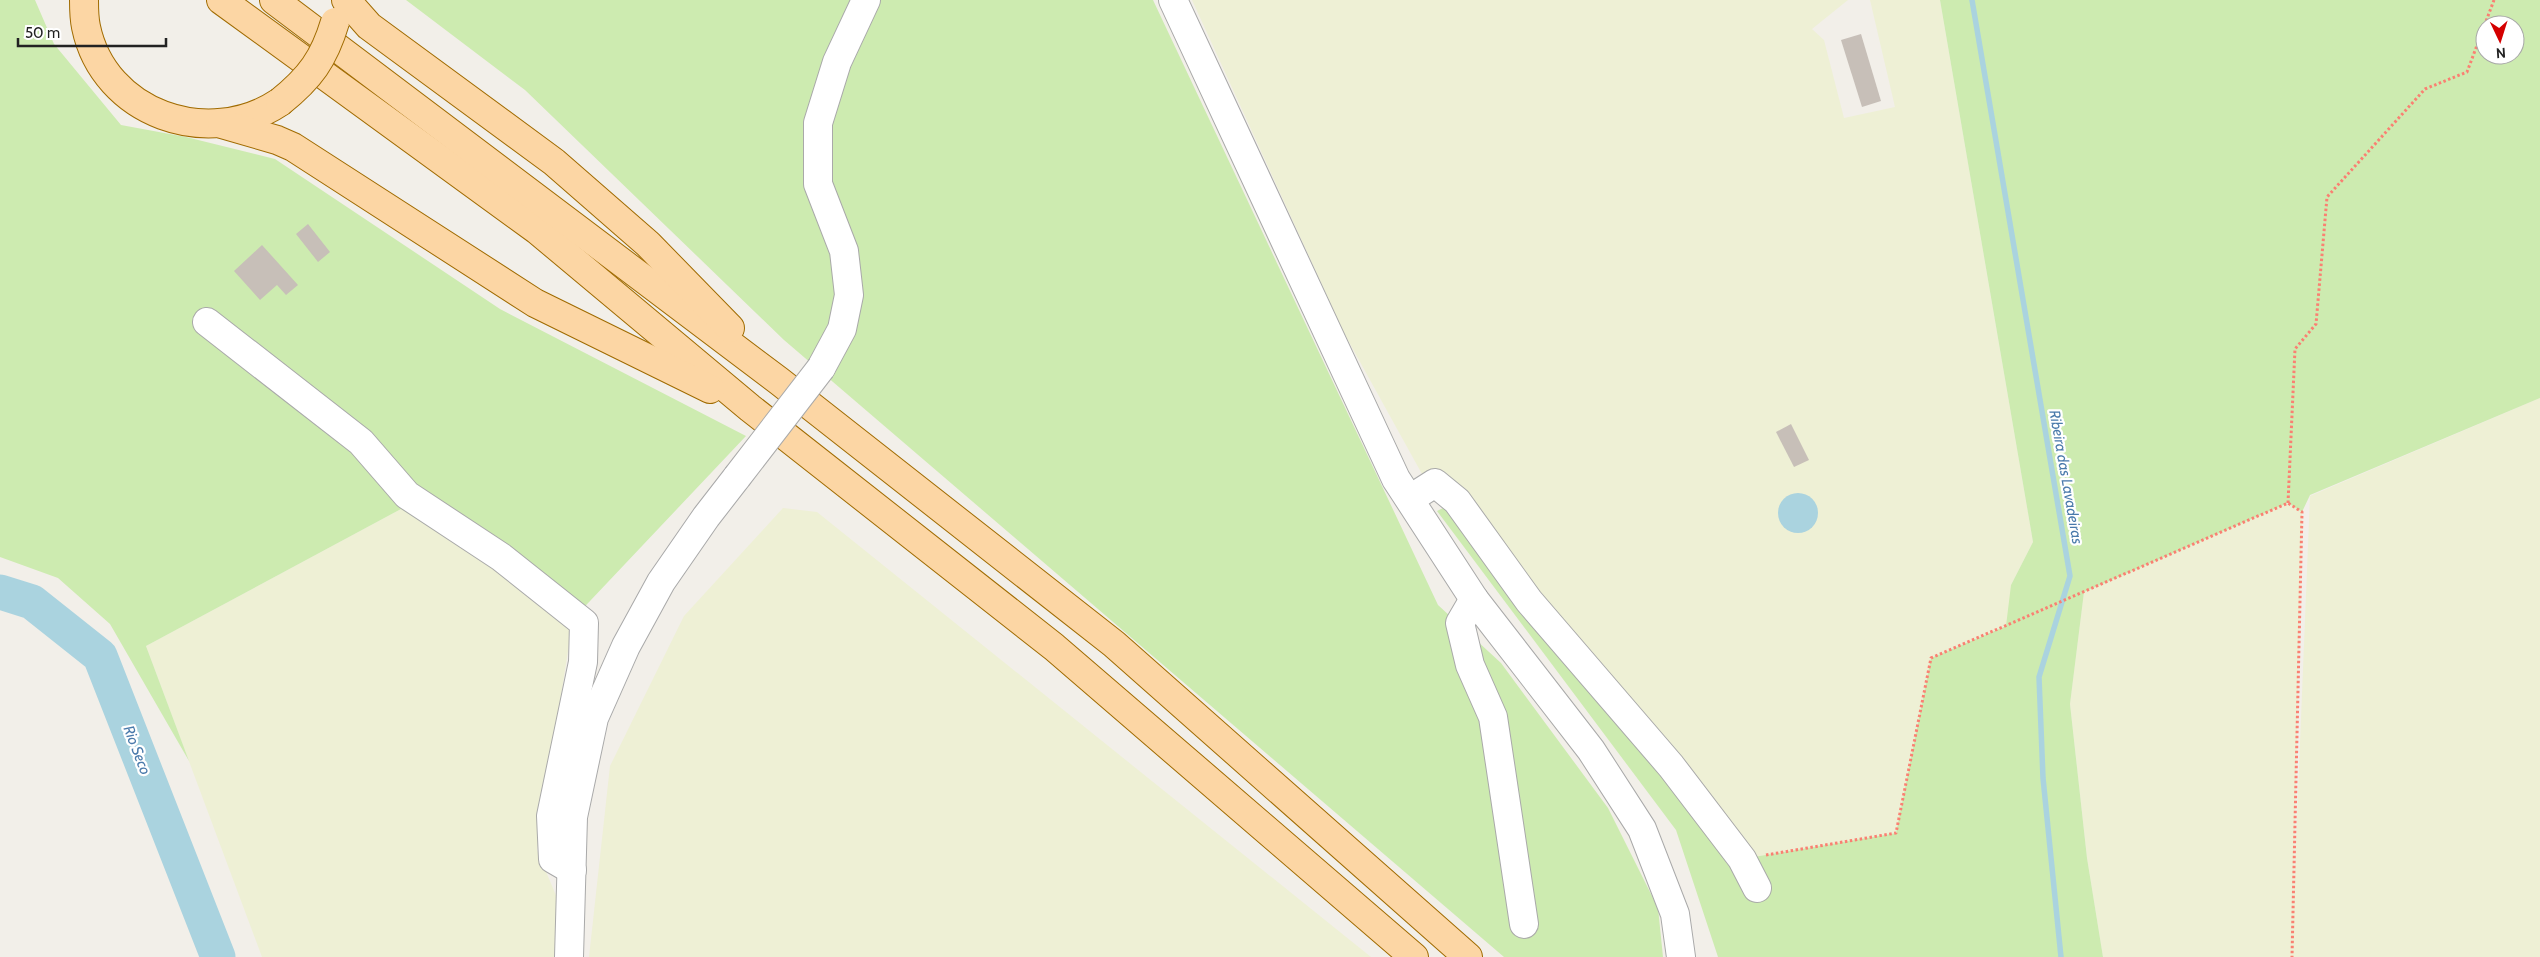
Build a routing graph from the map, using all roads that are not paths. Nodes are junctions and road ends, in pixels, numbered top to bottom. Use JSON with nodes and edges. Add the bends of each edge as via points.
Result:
{"nodes":[{"id":1,"x":71,"y":0,"type":"edge"},
{"id":2,"x":84,"y":0,"type":"edge"},
{"id":3,"x":221,"y":0,"type":"edge"},
{"id":4,"x":274,"y":0,"type":"edge"},
{"id":5,"x":866,"y":0,"type":"edge"},
{"id":6,"x":1173,"y":0,"type":"edge"},
{"id":7,"x":340,"y":7,"type":"edge"},
{"id":8,"x":86,"y":27,"type":"junction"},
{"id":9,"x":222,"y":124,"type":"junction"},
{"id":10,"x":207,"y":322,"type":"dead end"},
{"id":11,"x":779,"y":381,"type":"junction"},
{"id":12,"x":750,"y":408,"type":"junction"},
{"id":13,"x":1410,"y":500,"type":"junction"},
{"id":14,"x":1474,"y":599,"type":"junction"},
{"id":15,"x":572,"y":870,"type":"junction"},
{"id":16,"x":1757,"y":888,"type":"dead end"},
{"id":17,"x":1524,"y":924,"type":"dead end"},
{"id":18,"x":569,"y":957,"type":"edge"},
{"id":19,"x":1414,"y":957,"type":"edge"},
{"id":20,"x":1468,"y":957,"type":"edge"},
{"id":21,"x":1682,"y":957,"type":"edge"}],
"edges":[{"from":1,"to":8,"type":"main road"},
{"from":2,"to":8,"type":"main road"},
{"from":3,"to":12,"type":"main road","via":[[537,230]]},
{"from":4,"to":11,"type":"main road"},
{"from":5,"to":15,"type":"street","bridge":true,"via":[[837,62],[818,122],[818,184],[844,252],[849,295],[842,329],[822,368],[706,517],[661,582],[626,646],[594,718],[574,817]]},
{"from":6,"to":13,"type":"street","via":[[1396,478]]},
{"from":7,"to":9,"type":"main road","bridge":true,"via":[[323,55],[312,74],[264,112]]},
{"from":7,"to":11,"type":"main road","via":[[554,162],[641,238]]},
{"from":8,"to":9,"type":"main road","via":[[102,65],[137,102],[181,122]]},
{"from":9,"to":12,"type":"main road","via":[[293,147],[535,302]]},
{"from":10,"to":15,"type":"street","via":[[360,442],[407,495],[501,557],[584,623],[583,662],[551,816],[553,859]]},
{"from":11,"to":20,"type":"main road","via":[[1114,644]]},
{"from":12,"to":19,"type":"main road","via":[[1054,647]]},
{"from":13,"to":14,"type":"street"},
{"from":13,"to":16,"type":"street","via":[[1435,483],[1457,501],[1529,602],[1671,766],[1742,860]]},
{"from":14,"to":17,"type":"street","via":[[1460,623],[1470,665],[1493,717]]},
{"from":14,"to":21,"type":"street","via":[[1590,750],[1642,829],[1675,914]]},
{"from":15,"to":18,"type":"street"}]}
